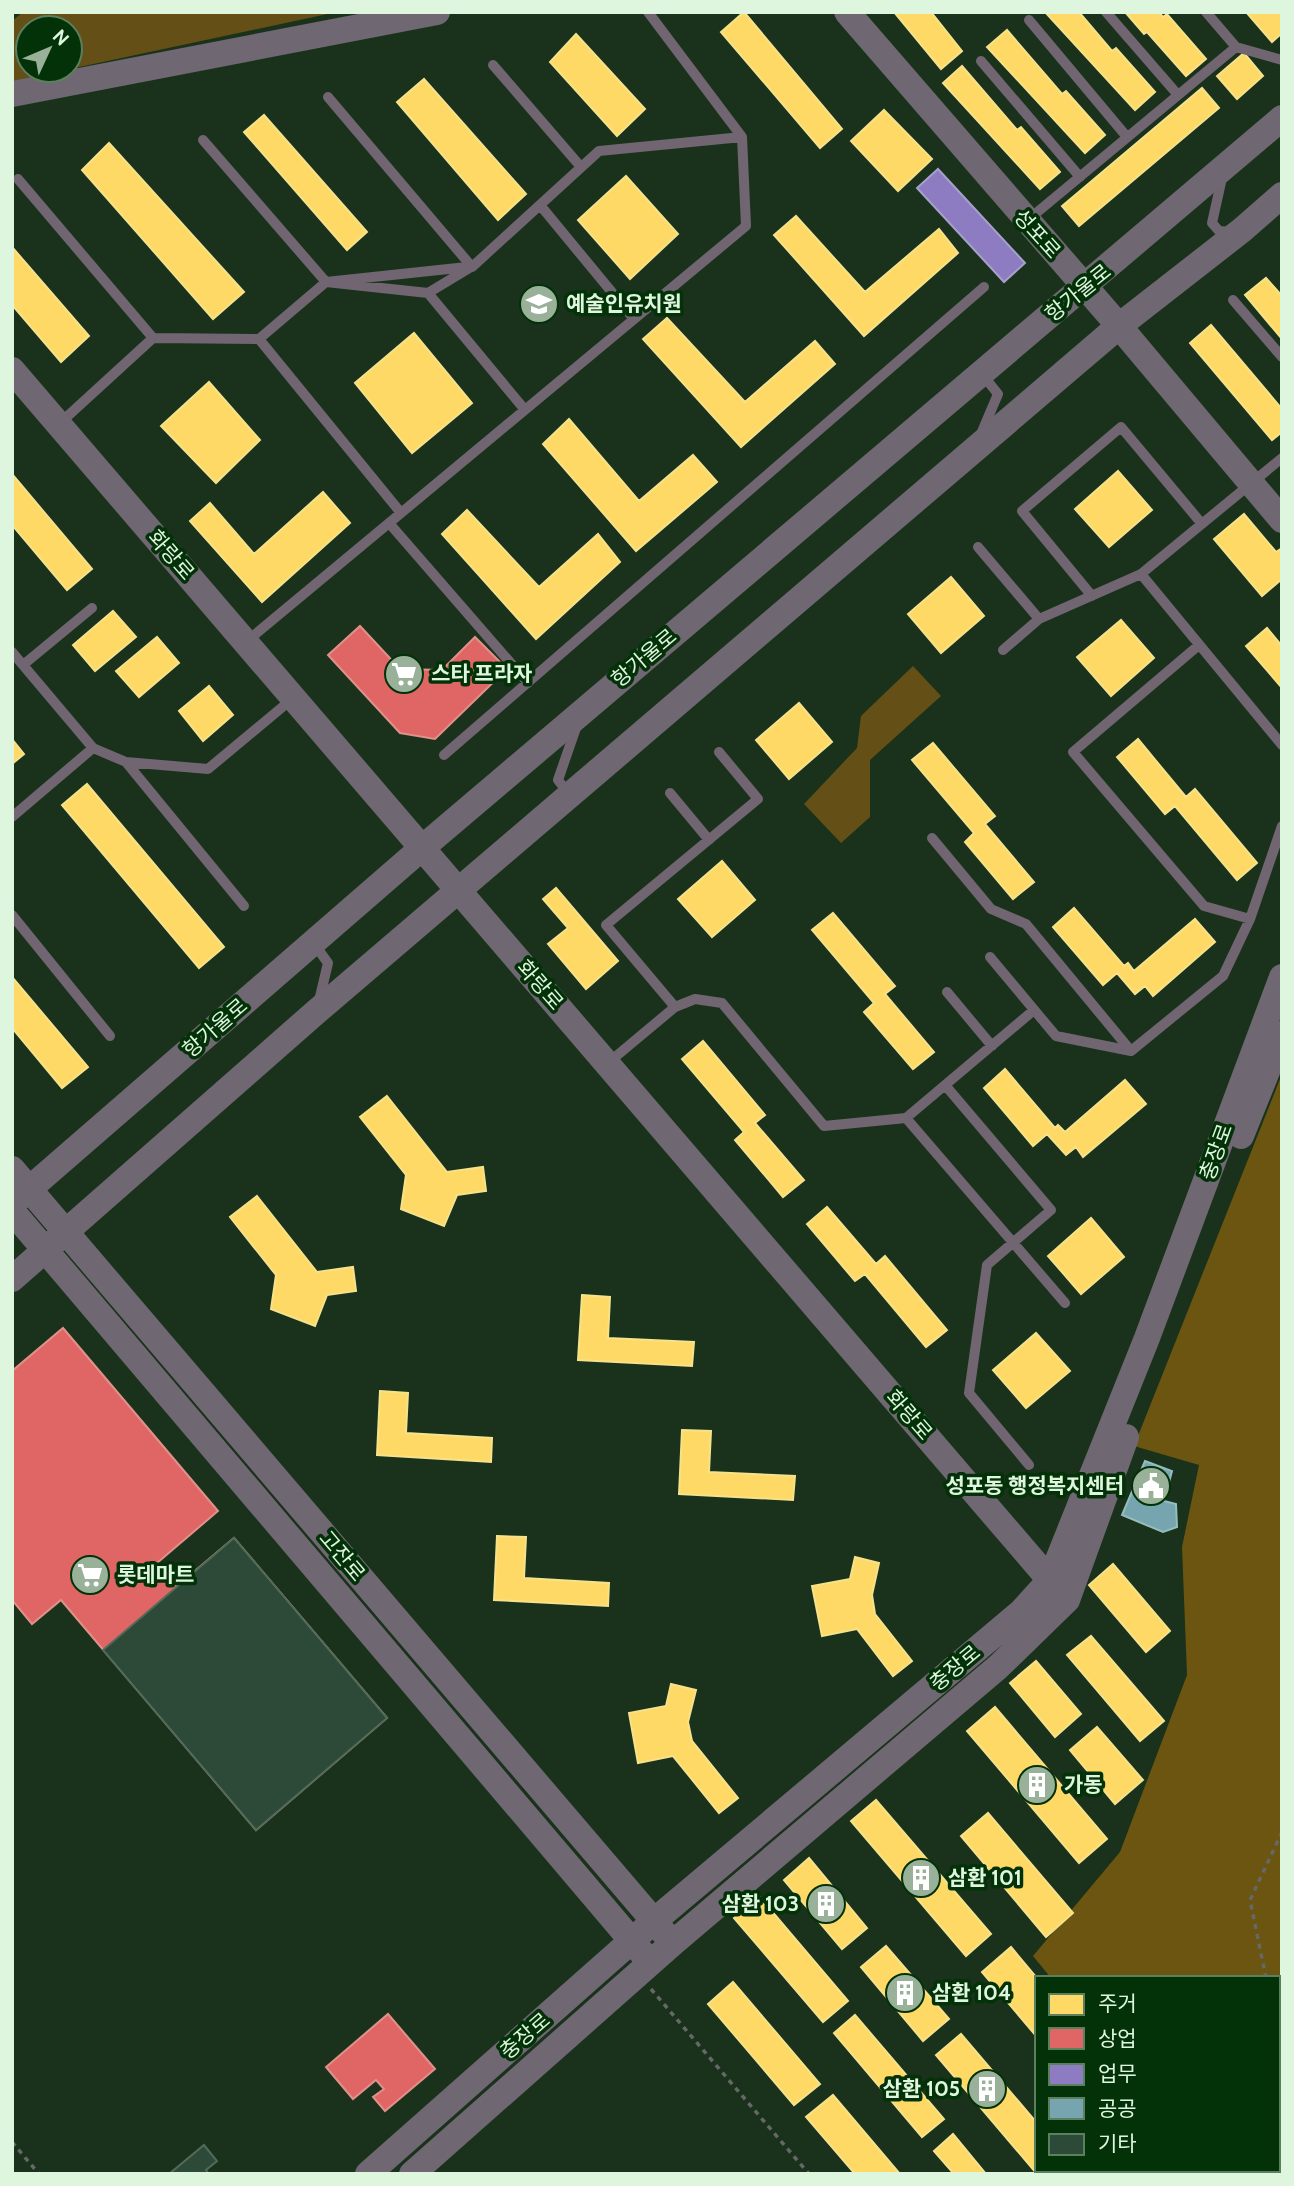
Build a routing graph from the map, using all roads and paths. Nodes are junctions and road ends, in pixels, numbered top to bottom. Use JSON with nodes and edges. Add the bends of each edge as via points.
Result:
{"nodes":[{"id":1,"x":437,"y":12,"type":"edge"},
{"id":2,"x":648,"y":12,"type":"edge"},
{"id":3,"x":846,"y":12,"type":"edge"},
{"id":4,"x":1106,"y":12,"type":"edge"},
{"id":5,"x":1206,"y":12,"type":"edge"},
{"id":6,"x":1029,"y":20,"type":"dead end"},
{"id":7,"x":1236,"y":47,"type":"junction"},
{"id":8,"x":1282,"y":60,"type":"edge"},
{"id":9,"x":981,"y":61,"type":"dead end"},
{"id":10,"x":493,"y":65,"type":"dead end"},
{"id":11,"x":12,"y":94,"type":"edge"},
{"id":12,"x":1178,"y":95,"type":"junction"},
{"id":13,"x":328,"y":97,"type":"dead end"},
{"id":14,"x":1282,"y":118,"type":"edge"},
{"id":15,"x":742,"y":137,"type":"junction"},
{"id":16,"x":1128,"y":137,"type":"junction"},
{"id":17,"x":203,"y":140,"type":"dead end"},
{"id":18,"x":582,"y":167,"type":"junction"},
{"id":19,"x":1225,"y":167,"type":"junction"},
{"id":20,"x":1080,"y":177,"type":"junction"},
{"id":21,"x":18,"y":179,"type":"dead end"},
{"id":22,"x":1282,"y":195,"type":"edge"},
{"id":23,"x":540,"y":205,"type":"junction"},
{"id":24,"x":1026,"y":222,"type":"junction"},
{"id":25,"x":1242,"y":230,"type":"junction"},
{"id":26,"x":471,"y":267,"type":"junction"},
{"id":27,"x":326,"y":282,"type":"junction"},
{"id":28,"x":984,"y":287,"type":"dead end"},
{"id":29,"x":1086,"y":288,"type":"junction"},
{"id":30,"x":428,"y":293,"type":"junction"},
{"id":31,"x":1233,"y":300,"type":"dead end"},
{"id":32,"x":634,"y":319,"type":"junction"},
{"id":33,"x":1119,"y":326,"type":"junction"},
{"id":34,"x":153,"y":338,"type":"junction"},
{"id":35,"x":259,"y":339,"type":"junction"},
{"id":36,"x":1282,"y":357,"type":"edge"},
{"id":37,"x":12,"y":370,"type":"edge"},
{"id":38,"x":980,"y":372,"type":"junction"},
{"id":39,"x":525,"y":410,"type":"junction"},
{"id":40,"x":58,"y":424,"type":"junction"},
{"id":41,"x":974,"y":450,"type":"junction"},
{"id":42,"x":1282,"y":458,"type":"edge"},
{"id":43,"x":1251,"y":484,"type":"junction"},
{"id":44,"x":401,"y":513,"type":"junction"},
{"id":45,"x":1282,"y":520,"type":"edge"},
{"id":46,"x":390,"y":523,"type":"junction"},
{"id":47,"x":1202,"y":524,"type":"junction"},
{"id":48,"x":978,"y":547,"type":"dead end"},
{"id":49,"x":1141,"y":574,"type":"junction"},
{"id":50,"x":1092,"y":596,"type":"junction"},
{"id":51,"x":92,"y":607,"type":"dead end"},
{"id":52,"x":1039,"y":619,"type":"junction"},
{"id":53,"x":246,"y":642,"type":"junction"},
{"id":54,"x":1199,"y":645,"type":"junction"},
{"id":55,"x":1003,"y":650,"type":"dead end"},
{"id":56,"x":12,"y":652,"type":"edge"},
{"id":57,"x":23,"y":665,"type":"junction"},
{"id":58,"x":528,"y":682,"type":"junction"},
{"id":59,"x":294,"y":698,"type":"junction"},
{"id":60,"x":582,"y":712,"type":"junction"},
{"id":61,"x":1282,"y":746,"type":"edge"},
{"id":62,"x":93,"y":748,"type":"junction"},
{"id":63,"x":719,"y":752,"type":"dead end"},
{"id":64,"x":444,"y":755,"type":"dead end"},
{"id":65,"x":126,"y":762,"type":"junction"},
{"id":66,"x":670,"y":793,"type":"dead end"},
{"id":67,"x":571,"y":797,"type":"junction"},
{"id":68,"x":12,"y":817,"type":"edge"},
{"id":69,"x":1282,"y":826,"type":"edge"},
{"id":70,"x":932,"y":838,"type":"dead end"},
{"id":71,"x":709,"y":840,"type":"junction"},
{"id":72,"x":422,"y":848,"type":"junction"},
{"id":73,"x":460,"y":892,"type":"junction"},
{"id":74,"x":244,"y":906,"type":"dead end"},
{"id":75,"x":12,"y":915,"type":"edge"},
{"id":76,"x":1250,"y":919,"type":"junction"},
{"id":77,"x":313,"y":943,"type":"junction"},
{"id":78,"x":989,"y":957,"type":"dead end"},
{"id":79,"x":1282,"y":976,"type":"edge"},
{"id":80,"x":947,"y":992,"type":"dead end"},
{"id":81,"x":675,"y":1007,"type":"junction"},
{"id":82,"x":1034,"y":1010,"type":"junction"},
{"id":83,"x":316,"y":1012,"type":"junction"},
{"id":84,"x":1282,"y":1034,"type":"edge"},
{"id":85,"x":110,"y":1035,"type":"dead end"},
{"id":86,"x":992,"y":1046,"type":"junction"},
{"id":87,"x":1131,"y":1051,"type":"junction"},
{"id":88,"x":607,"y":1063,"type":"junction"},
{"id":89,"x":945,"y":1085,"type":"junction"},
{"id":90,"x":906,"y":1118,"type":"junction"},
{"id":91,"x":12,"y":1169,"type":"edge"},
{"id":92,"x":21,"y":1197,"type":"edge"},
{"id":93,"x":12,"y":1211,"type":"edge"},
{"id":94,"x":67,"y":1233,"type":"junction"},
{"id":95,"x":1013,"y":1242,"type":"junction"},
{"id":96,"x":46,"y":1251,"type":"junction"},
{"id":97,"x":12,"y":1279,"type":"edge"},
{"id":98,"x":1065,"y":1303,"type":"dead end"},
{"id":99,"x":1029,"y":1465,"type":"dead end"},
{"id":100,"x":1050,"y":1580,"type":"junction"},
{"id":101,"x":1067,"y":1600,"type":"junction"},
{"id":102,"x":1282,"y":1832,"type":"edge"},
{"id":103,"x":654,"y":1921,"type":"junction"},
{"id":104,"x":633,"y":1942,"type":"junction"},
{"id":105,"x":673,"y":1943,"type":"junction"},
{"id":106,"x":645,"y":1968,"type":"junction"},
{"id":107,"x":1266,"y":1976,"type":"edge"},
{"id":108,"x":12,"y":2142,"type":"edge"},
{"id":109,"x":369,"y":2173,"type":"edge"},
{"id":110,"x":39,"y":2174,"type":"edge"},
{"id":111,"x":412,"y":2174,"type":"edge"},
{"id":112,"x":809,"y":2174,"type":"edge"}],
"edges":[{"from":1,"to":11,"type":"street"},
{"from":2,"to":15,"type":"lane"},
{"from":3,"to":24,"type":"street","name":"성포로"},
{"from":4,"to":12,"type":"lane"},
{"from":5,"to":7,"type":"lane"},
{"from":6,"to":16,"type":"lane"},
{"from":7,"to":8,"type":"lane"},
{"from":7,"to":12,"type":"lane"},
{"from":9,"to":20,"type":"lane"},
{"from":10,"to":18,"type":"lane"},
{"from":12,"to":16,"type":"lane"},
{"from":13,"to":26,"type":"lane"},
{"from":14,"to":19,"type":"street","name":"항가울로"},
{"from":15,"to":18,"type":"lane","via":[[599,151]]},
{"from":15,"to":32,"type":"lane","via":[[746,226]]},
{"from":16,"to":20,"type":"lane"},
{"from":17,"to":27,"type":"lane"},
{"from":18,"to":23,"type":"lane"},
{"from":19,"to":25,"type":"lane","via":[[1212,223],[1224,233]]},
{"from":19,"to":29,"type":"street","name":"항가울로"},
{"from":20,"to":24,"type":"lane"},
{"from":21,"to":34,"type":"lane"},
{"from":22,"to":25,"type":"street"},
{"from":23,"to":26,"type":"lane"},
{"from":23,"to":32,"type":"lane"},
{"from":24,"to":29,"type":"street","name":"성포로"},
{"from":25,"to":33,"type":"street"},
{"from":26,"to":27,"type":"lane"},
{"from":26,"to":30,"type":"lane"},
{"from":27,"to":30,"type":"lane"},
{"from":27,"to":35,"type":"lane"},
{"from":28,"to":58,"type":"lane"},
{"from":29,"to":33,"type":"street","name":"성포로"},
{"from":29,"to":38,"type":"street","name":"항가울로"},
{"from":30,"to":39,"type":"lane"},
{"from":31,"to":36,"type":"lane"},
{"from":32,"to":39,"type":"lane"},
{"from":33,"to":41,"type":"street"},
{"from":33,"to":43,"type":"street","name":"성포로"},
{"from":34,"to":35,"type":"lane"},
{"from":34,"to":40,"type":"lane"},
{"from":35,"to":44,"type":"lane"},
{"from":37,"to":40,"type":"street","name":"화랑로"},
{"from":38,"to":41,"type":"lane","via":[[998,394]]},
{"from":38,"to":60,"type":"street","name":"항가울로"},
{"from":39,"to":44,"type":"lane"},
{"from":40,"to":53,"type":"street","name":"화랑로"},
{"from":41,"to":67,"type":"street"},
{"from":42,"to":43,"type":"lane"},
{"from":43,"to":45,"type":"street","name":"성포로"},
{"from":43,"to":47,"type":"lane"},
{"from":44,"to":46,"type":"lane"},
{"from":46,"to":53,"type":"lane"},
{"from":46,"to":58,"type":"lane"},
{"from":47,"to":49,"type":"lane"},
{"from":47,"to":50,"type":"lane","via":[[1121,427],[1022,511]]},
{"from":48,"to":52,"type":"lane"},
{"from":49,"to":50,"type":"lane"},
{"from":49,"to":54,"type":"lane"},
{"from":50,"to":52,"type":"lane"},
{"from":51,"to":57,"type":"lane"},
{"from":52,"to":55,"type":"lane"},
{"from":53,"to":59,"type":"street","name":"화랑로"},
{"from":54,"to":61,"type":"lane"},
{"from":54,"to":76,"type":"lane","via":[[1073,752],[1204,906]]},
{"from":56,"to":57,"type":"lane"},
{"from":57,"to":62,"type":"lane"},
{"from":58,"to":64,"type":"lane"},
{"from":59,"to":65,"type":"lane","via":[[208,769]]},
{"from":59,"to":72,"type":"street","name":"화랑로"},
{"from":60,"to":67,"type":"lane","via":[[558,780]]},
{"from":60,"to":72,"type":"street","name":"항가울로"},
{"from":62,"to":65,"type":"lane"},
{"from":62,"to":68,"type":"lane"},
{"from":63,"to":71,"type":"lane","via":[[758,799]]},
{"from":65,"to":74,"type":"lane"},
{"from":66,"to":71,"type":"lane"},
{"from":67,"to":73,"type":"street"},
{"from":69,"to":76,"type":"lane"},
{"from":70,"to":87,"type":"lane","via":[[991,909],[1026,925]]},
{"from":71,"to":81,"type":"lane","via":[[606,925]]},
{"from":72,"to":73,"type":"street","name":"화랑로"},
{"from":72,"to":77,"type":"street","name":"항가울로"},
{"from":73,"to":83,"type":"street"},
{"from":73,"to":88,"type":"street","name":"화랑로"},
{"from":75,"to":85,"type":"lane"},
{"from":76,"to":87,"type":"lane","via":[[1223,975]]},
{"from":77,"to":83,"type":"lane","via":[[328,963]]},
{"from":77,"to":92,"type":"street","name":"항가울로"},
{"from":78,"to":82,"type":"lane"},
{"from":79,"to":100,"type":"street","name":"충장로","via":[[1147,1338]]},
{"from":80,"to":86,"type":"lane"},
{"from":81,"to":88,"type":"lane"},
{"from":81,"to":90,"type":"lane","via":[[695,999],[722,1003],[824,1126]]},
{"from":82,"to":86,"type":"lane"},
{"from":82,"to":87,"type":"lane","via":[[1055,1036]]},
{"from":83,"to":94,"type":"street"},
{"from":84,"to":101,"type":"street","name":"충장로","via":[[1159,1344]]},
{"from":86,"to":89,"type":"lane"},
{"from":88,"to":100,"type":"street","name":"화랑로"},
{"from":89,"to":90,"type":"lane"},
{"from":89,"to":95,"type":"lane","via":[[1051,1210]]},
{"from":90,"to":95,"type":"lane"},
{"from":91,"to":92,"type":"street","name":"고잔로"},
{"from":92,"to":94,"type":"street","name":"고잔로"},
{"from":93,"to":96,"type":"street","name":"고잔로"},
{"from":94,"to":96,"type":"street"},
{"from":94,"to":103,"type":"street","name":"고잔로"},
{"from":95,"to":98,"type":"lane"},
{"from":95,"to":99,"type":"lane","via":[[987,1265],[969,1394]]},
{"from":96,"to":97,"type":"street"},
{"from":96,"to":104,"type":"street","name":"고잔로"},
{"from":100,"to":101,"type":"street","name":"화랑로"},
{"from":100,"to":103,"type":"street","name":"충장로","via":[[1003,1628]]},
{"from":101,"to":105,"type":"street","name":"충장로","via":[[998,1667]]},
{"from":102,"to":107,"type":"path","via":[[1250,1900]]},
{"from":103,"to":104,"type":"street","name":"충장로"},
{"from":103,"to":105,"type":"street","name":"고잔로"},
{"from":104,"to":106,"type":"street","name":"고잔로"},
{"from":104,"to":109,"type":"street","name":"충장로"},
{"from":105,"to":106,"type":"street","name":"충장로"},
{"from":106,"to":111,"type":"street","name":"충장로"},
{"from":106,"to":112,"type":"path"},
{"from":108,"to":110,"type":"path"}]}
